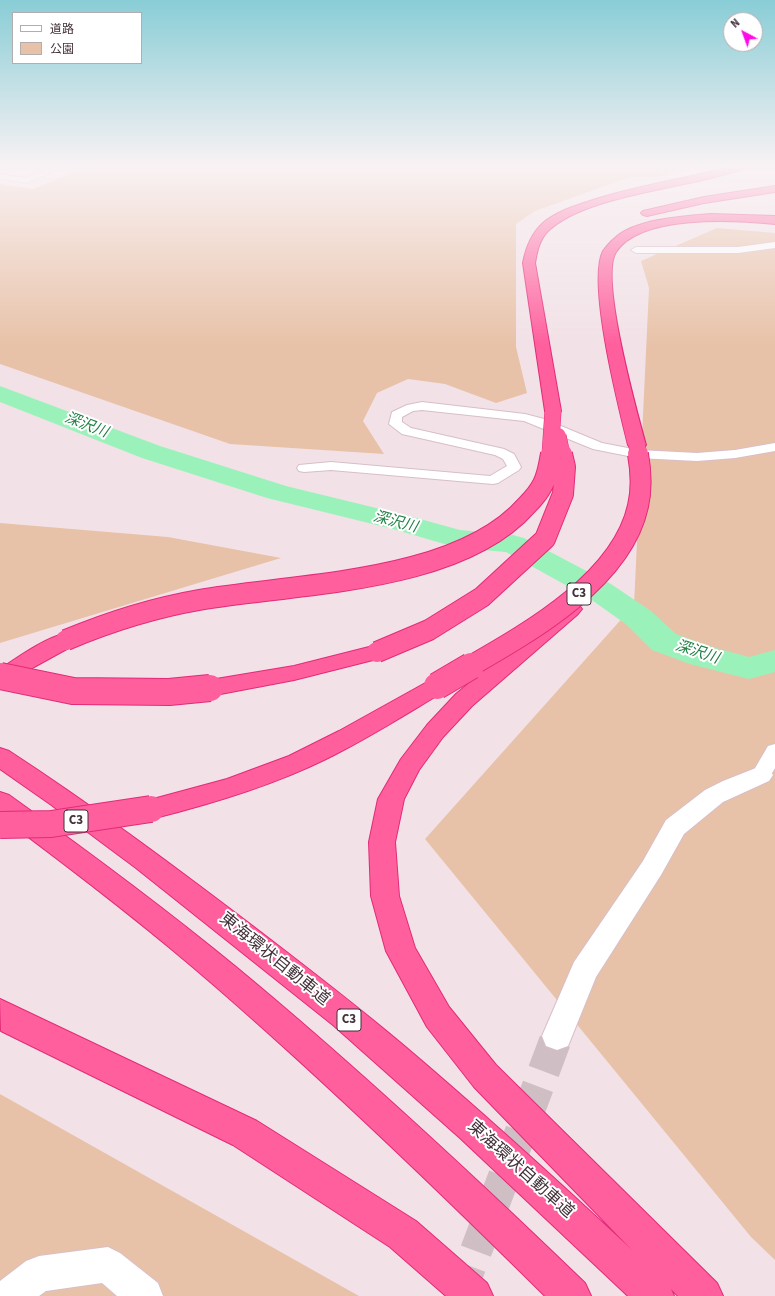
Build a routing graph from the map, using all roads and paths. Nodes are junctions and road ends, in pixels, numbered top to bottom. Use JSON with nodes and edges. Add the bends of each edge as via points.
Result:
{"nodes":[{"id":1,"x":549,"y":225,"type":"edge"},
{"id":2,"x":654,"y":225,"type":"edge"},
{"id":3,"x":775,"y":245,"type":"edge"},
{"id":4,"x":636,"y":250,"type":"dead end"},
{"id":5,"x":593,"y":266,"type":"dead end"},
{"id":6,"x":620,"y":368,"type":"junction"},
{"id":7,"x":552,"y":411,"type":"junction"},
{"id":8,"x":775,"y":447,"type":"edge"},
{"id":9,"x":304,"y":468,"type":"dead end"},
{"id":10,"x":595,"y":580,"type":"junction"},
{"id":11,"x":0,"y":676,"type":"edge"},
{"id":12,"x":0,"y":680,"type":"edge"},
{"id":13,"x":775,"y":751,"type":"edge"},
{"id":14,"x":10,"y":764,"type":"edge"},
{"id":15,"x":761,"y":775,"type":"joint"},
{"id":16,"x":0,"y":802,"type":"edge"},
{"id":17,"x":0,"y":825,"type":"edge"},
{"id":18,"x":0,"y":1013,"type":"edge"},
{"id":19,"x":557,"y":1036,"type":"tunnel mouth"},
{"id":20,"x":9,"y":1296,"type":"edge"},
{"id":21,"x":145,"y":1296,"type":"edge"},
{"id":22,"x":474,"y":1296,"type":"edge"},
{"id":23,"x":572,"y":1296,"type":"edge"},
{"id":24,"x":655,"y":1296,"type":"edge"},
{"id":25,"x":704,"y":1296,"type":"edge"}],
"edges":[{"from":1,"to":7,"type":"highway","via":[[531,247],[529,263]]},
{"from":2,"to":6,"type":"highway","number":"C3","via":[[624,236],[608,253],[605,267],[606,289]]},
{"from":3,"to":4,"type":"street","via":[[724,250]]},
{"from":5,"to":6,"type":"highway","number":"C3","via":[[596,289]]},
{"from":6,"to":10,"type":"highway","number":"C3","bridge":true,"via":[[637,445],[641,478],[638,508],[616,556]]},
{"from":7,"to":11,"type":"highway","bridge":true,"via":[[565,468],[563,494],[545,539],[482,597],[429,630],[377,652],[331,666],[210,688],[169,692],[73,691]]},
{"from":7,"to":12,"type":"highway","bridge":true,"via":[[548,474],[539,492],[524,511],[502,529],[479,542],[449,555],[392,571],[229,595],[144,611],[66,640]]},
{"from":8,"to":9,"type":"street","via":[[712,457],[657,457],[595,446],[538,421],[517,416],[421,406],[406,409],[396,415],[395,424],[407,431],[499,452],[509,457],[514,467],[493,480],[330,466]]},
{"from":10,"to":17,"type":"highway","number":"C3","bridge":true,"via":[[571,601],[532,628],[318,753],[201,797],[151,809],[51,824]]},
{"from":10,"to":25,"type":"highway","number":"C3","bridge":true,"via":[[566,615],[464,700],[435,731],[410,765],[390,799],[382,842],[385,896],[401,951],[438,1016],[485,1076]]},
{"from":13,"to":15,"type":"street"},
{"from":14,"to":24,"type":"highway","name":"東海環状自動車道","number":"C3","via":[[82,812],[171,878],[409,1069]]},
{"from":15,"to":19,"type":"street","via":[[714,796],[675,827],[652,868],[584,971]]},
{"from":16,"to":23,"type":"highway","number":"C3","via":[[117,889],[315,1053],[472,1198]]},
{"from":18,"to":22,"type":"highway","via":[[40,1035],[245,1133],[403,1234]]},
{"from":20,"to":21,"type":"street","via":[[39,1274],[108,1265]]}]}
